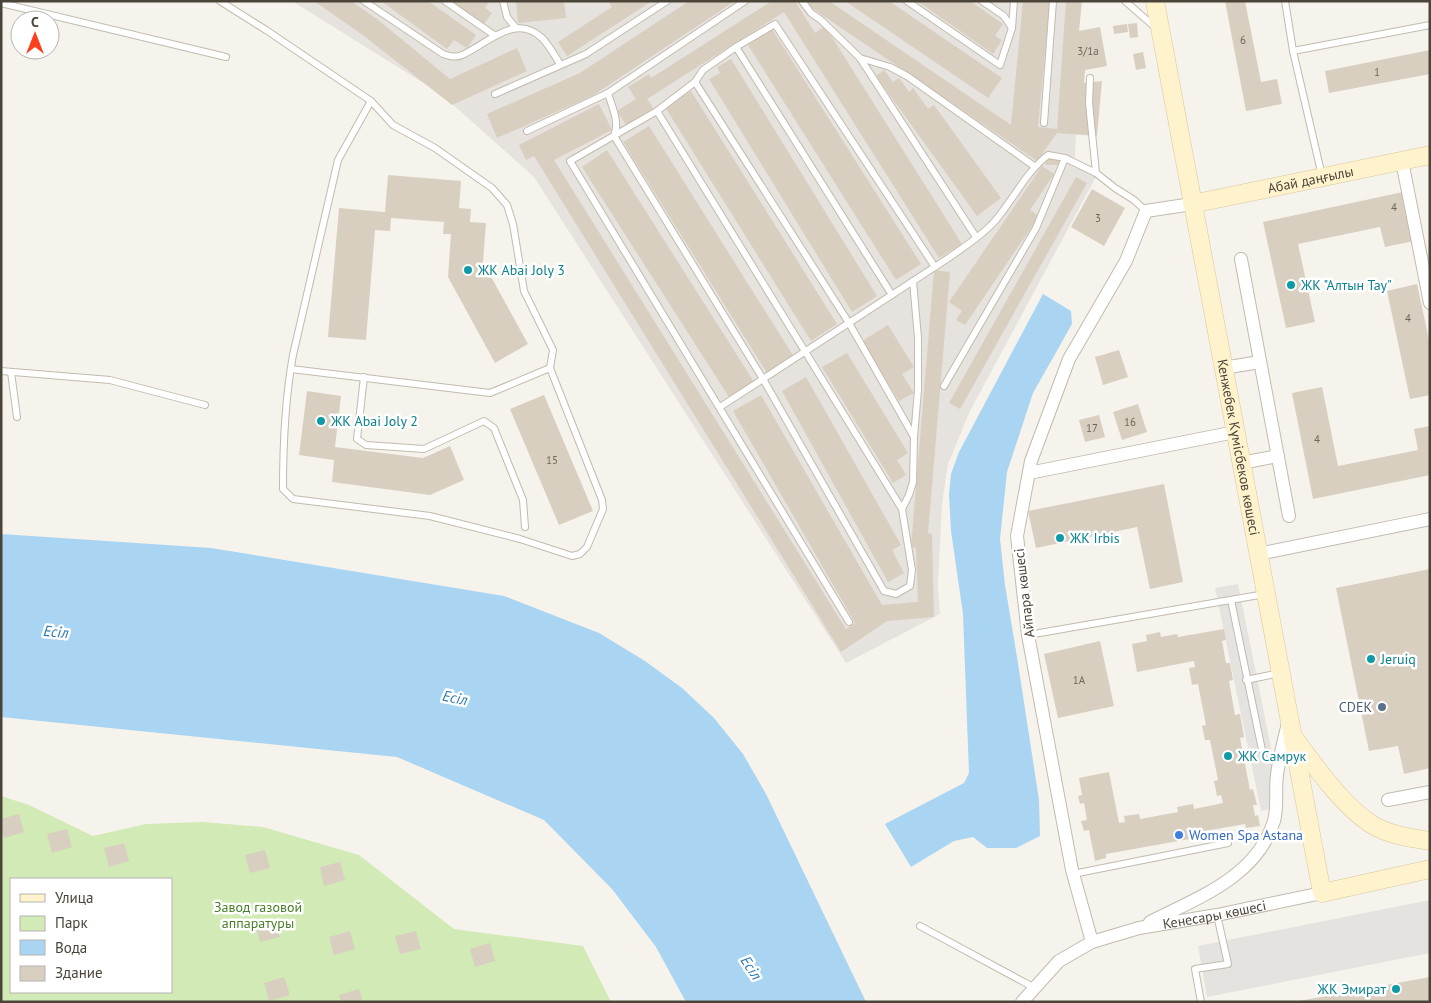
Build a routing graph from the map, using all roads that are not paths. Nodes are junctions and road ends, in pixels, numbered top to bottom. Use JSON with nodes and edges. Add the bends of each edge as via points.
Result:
{"nodes":[{"id":1,"x":220,"y":1,"type":"edge"},
{"id":2,"x":364,"y":1,"type":"edge"},
{"id":3,"x":445,"y":1,"type":"edge"},
{"id":4,"x":503,"y":1,"type":"edge"},
{"id":5,"x":667,"y":1,"type":"edge"},
{"id":6,"x":745,"y":1,"type":"edge"},
{"id":7,"x":802,"y":1,"type":"edge"},
{"id":8,"x":907,"y":1,"type":"edge"},
{"id":9,"x":982,"y":1,"type":"edge"},
{"id":10,"x":1014,"y":1,"type":"edge"},
{"id":11,"x":1053,"y":1,"type":"edge"},
{"id":12,"x":1125,"y":1,"type":"edge"},
{"id":13,"x":1154,"y":1,"type":"edge"},
{"id":14,"x":1285,"y":1,"type":"edge"},
{"id":15,"x":1,"y":3,"type":"edge"},
{"id":16,"x":1430,"y":25,"type":"edge"},
{"id":17,"x":516,"y":28,"type":"junction"},
{"id":18,"x":1012,"y":28,"type":"junction"},
{"id":19,"x":1160,"y":31,"type":"junction"},
{"id":20,"x":494,"y":35,"type":"junction"},
{"id":21,"x":736,"y":47,"type":"junction"},
{"id":22,"x":1293,"y":51,"type":"junction"},
{"id":23,"x":226,"y":58,"type":"dead end"},
{"id":24,"x":860,"y":58,"type":"junction"},
{"id":25,"x":560,"y":64,"type":"junction"},
{"id":26,"x":1090,"y":78,"type":"dead end"},
{"id":27,"x":695,"y":82,"type":"junction"},
{"id":28,"x":608,"y":93,"type":"junction"},
{"id":29,"x":495,"y":94,"type":"dead end"},
{"id":30,"x":371,"y":101,"type":"junction"},
{"id":31,"x":657,"y":111,"type":"junction"},
{"id":32,"x":1044,"y":123,"type":"dead end"},
{"id":33,"x":527,"y":131,"type":"dead end"},
{"id":34,"x":614,"y":136,"type":"junction"},
{"id":35,"x":1430,"y":156,"type":"edge"},
{"id":36,"x":1065,"y":158,"type":"junction"},
{"id":37,"x":1402,"y":162,"type":"junction"},
{"id":38,"x":1034,"y":166,"type":"junction"},
{"id":39,"x":1096,"y":173,"type":"junction"},
{"id":40,"x":1322,"y":177,"type":"junction"},
{"id":41,"x":1192,"y":204,"type":"junction"},
{"id":42,"x":1146,"y":212,"type":"junction"},
{"id":43,"x":976,"y":237,"type":"junction"},
{"id":44,"x":1241,"y":259,"type":"dead end"},
{"id":45,"x":935,"y":267,"type":"junction"},
{"id":46,"x":913,"y":281,"type":"junction"},
{"id":47,"x":892,"y":295,"type":"junction"},
{"id":48,"x":1430,"y":303,"type":"edge"},
{"id":49,"x":848,"y":323,"type":"junction"},
{"id":50,"x":805,"y":352,"type":"junction"},
{"id":51,"x":1260,"y":362,"type":"junction"},
{"id":52,"x":550,"y":368,"type":"junction"},
{"id":53,"x":1223,"y":368,"type":"junction"},
{"id":54,"x":291,"y":369,"type":"junction"},
{"id":55,"x":1,"y":371,"type":"edge"},
{"id":56,"x":11,"y":372,"type":"junction"},
{"id":57,"x":364,"y":377,"type":"junction"},
{"id":58,"x":762,"y":380,"type":"junction"},
{"id":59,"x":944,"y":386,"type":"dead end"},
{"id":60,"x":205,"y":405,"type":"dead end"},
{"id":61,"x":720,"y":406,"type":"junction"},
{"id":62,"x":17,"y":417,"type":"dead end"},
{"id":63,"x":1235,"y":432,"type":"junction"},
{"id":64,"x":914,"y":437,"type":"junction"},
{"id":65,"x":1278,"y":456,"type":"junction"},
{"id":66,"x":1241,"y":463,"type":"junction"},
{"id":67,"x":1029,"y":472,"type":"junction"},
{"id":68,"x":902,"y":509,"type":"junction"},
{"id":69,"x":1289,"y":516,"type":"dead end"},
{"id":70,"x":1430,"y":519,"type":"edge"},
{"id":71,"x":525,"y":527,"type":"dead end"},
{"id":72,"x":1258,"y":554,"type":"junction"},
{"id":73,"x":1266,"y":594,"type":"junction"},
{"id":74,"x":1231,"y":600,"type":"junction"},
{"id":75,"x":849,"y":622,"type":"dead end"},
{"id":76,"x":1028,"y":635,"type":"junction"},
{"id":77,"x":1280,"y":673,"type":"junction"},
{"id":78,"x":1246,"y":680,"type":"junction"},
{"id":79,"x":1290,"y":726,"type":"junction"},
{"id":80,"x":1262,"y":750,"type":"dead end"},
{"id":81,"x":1430,"y":792,"type":"edge"},
{"id":82,"x":1388,"y":800,"type":"dead end"},
{"id":83,"x":1430,"y":841,"type":"edge"},
{"id":84,"x":1228,"y":843,"type":"dead end"},
{"id":85,"x":1430,"y":869,"type":"edge"},
{"id":86,"x":1073,"y":874,"type":"junction"},
{"id":87,"x":1322,"y":893,"type":"junction"},
{"id":88,"x":1217,"y":915,"type":"junction"},
{"id":89,"x":920,"y":926,"type":"dead end"},
{"id":90,"x":1138,"y":928,"type":"junction"},
{"id":91,"x":1092,"y":942,"type":"junction"},
{"id":92,"x":1034,"y":987,"type":"junction"},
{"id":93,"x":1022,"y":1002,"type":"edge"},
{"id":94,"x":1201,"y":1002,"type":"edge"}],
"edges":[{"from":1,"to":30,"type":"lane"},
{"from":2,"to":20,"type":"lane","via":[[451,57],[461,55]]},
{"from":3,"to":20,"type":"lane"},
{"from":4,"to":17,"type":"lane","via":[[507,17]]},
{"from":5,"to":25,"type":"lane","via":[[586,54]]},
{"from":6,"to":28,"type":"lane"},
{"from":7,"to":24,"type":"lane","via":[[810,13]]},
{"from":8,"to":18,"type":"lane","via":[[1000,65]]},
{"from":9,"to":18,"type":"lane","via":[[1004,16]]},
{"from":10,"to":18,"type":"lane"},
{"from":11,"to":32,"type":"lane"},
{"from":12,"to":19,"type":"lane"},
{"from":13,"to":19,"type":"street","name":"Кенжебек Күмісбеков көшесі"},
{"from":14,"to":22,"type":"lane"},
{"from":15,"to":23,"type":"lane"},
{"from":16,"to":22,"type":"lane"},
{"from":17,"to":20,"type":"lane"},
{"from":17,"to":25,"type":"lane","via":[[532,31],[542,39]]},
{"from":19,"to":41,"type":"street","name":"Кенжебек Күмісбеков көшесі"},
{"from":21,"to":27,"type":"lane","via":[[703,70]]},
{"from":21,"to":45,"type":"lane","via":[[776,24]]},
{"from":21,"to":47,"type":"lane"},
{"from":22,"to":40,"type":"lane"},
{"from":24,"to":38,"type":"lane","via":[[907,76]]},
{"from":24,"to":43,"type":"lane"},
{"from":25,"to":29,"type":"lane"},
{"from":26,"to":39,"type":"lane","via":[[1089,103]]},
{"from":27,"to":31,"type":"lane"},
{"from":27,"to":49,"type":"lane"},
{"from":28,"to":33,"type":"lane"},
{"from":28,"to":34,"type":"lane","via":[[617,121]]},
{"from":30,"to":52,"type":"lane","via":[[393,125],[471,172],[507,205],[524,290],[553,350]]},
{"from":30,"to":54,"type":"lane","via":[[338,160]]},
{"from":31,"to":34,"type":"lane"},
{"from":31,"to":50,"type":"lane"},
{"from":34,"to":58,"type":"lane"},
{"from":34,"to":61,"type":"lane","via":[[570,162]]},
{"from":35,"to":37,"type":"street","name":"Абай даңғылы"},
{"from":36,"to":38,"type":"lane","via":[[1048,155]]},
{"from":36,"to":39,"type":"lane"},
{"from":36,"to":59,"type":"lane","via":[[1036,228]]},
{"from":37,"to":40,"type":"street","name":"Абай даңғылы"},
{"from":37,"to":48,"type":"street"},
{"from":38,"to":43,"type":"lane","via":[[998,218]]},
{"from":39,"to":42,"type":"lane"},
{"from":40,"to":41,"type":"street","name":"Абай даңғылы"},
{"from":41,"to":42,"type":"street"},
{"from":41,"to":53,"type":"street","name":"Кенжебек Күмісбеков көшесі"},
{"from":42,"to":67,"type":"street","name":"Айпара көшесі","via":[[1126,260],[1069,359]]},
{"from":43,"to":45,"type":"lane"},
{"from":44,"to":51,"type":"street"},
{"from":45,"to":46,"type":"lane"},
{"from":46,"to":47,"type":"lane"},
{"from":46,"to":64,"type":"lane","via":[[918,338]]},
{"from":47,"to":49,"type":"lane"},
{"from":49,"to":50,"type":"lane"},
{"from":49,"to":64,"type":"lane"},
{"from":50,"to":58,"type":"lane"},
{"from":50,"to":68,"type":"lane"},
{"from":51,"to":53,"type":"street"},
{"from":51,"to":65,"type":"street"},
{"from":52,"to":54,"type":"lane","via":[[602,500],[603,509],[587,547],[572,556],[430,516],[293,499],[283,489],[286,394]]},
{"from":52,"to":57,"type":"lane","via":[[490,392]]},
{"from":53,"to":63,"type":"street","name":"Кенжебек Күмісбеков көшесі"},
{"from":54,"to":57,"type":"lane"},
{"from":55,"to":56,"type":"lane"},
{"from":56,"to":60,"type":"lane","via":[[110,380]]},
{"from":56,"to":62,"type":"lane"},
{"from":57,"to":71,"type":"lane","via":[[357,439],[366,445],[424,449],[484,420],[494,428],[523,500]]},
{"from":58,"to":61,"type":"lane"},
{"from":58,"to":68,"type":"lane","via":[[884,591],[896,594],[910,586],[911,581]]},
{"from":61,"to":75,"type":"lane"},
{"from":63,"to":66,"type":"street","name":"Кенжебек Күмісбеков көшесі"},
{"from":63,"to":67,"type":"street"},
{"from":64,"to":68,"type":"lane","via":[[913,482]]},
{"from":65,"to":66,"type":"street"},
{"from":65,"to":69,"type":"street"},
{"from":66,"to":72,"type":"street","name":"Кенжебек Күмісбеков көшесі"},
{"from":67,"to":76,"type":"street","name":"Айпара көшесі","via":[[1017,536]]},
{"from":70,"to":72,"type":"street"},
{"from":72,"to":73,"type":"street","name":"Кенжебек Күмісбеков көшесі"},
{"from":73,"to":74,"type":"lane"},
{"from":73,"to":77,"type":"street","name":"Кенжебек Күмісбеков көшесі"},
{"from":74,"to":76,"type":"lane"},
{"from":74,"to":78,"type":"lane"},
{"from":76,"to":86,"type":"street","name":"Айпара көшесі"},
{"from":77,"to":78,"type":"lane"},
{"from":77,"to":79,"type":"street","name":"Кенжебек Күмісбеков көшесі"},
{"from":78,"to":80,"type":"lane"},
{"from":79,"to":83,"type":"street","via":[[1312,762],[1348,804],[1371,824],[1400,836]]},
{"from":79,"to":87,"type":"street","name":"Кенжебек Күмісбеков көшесі"},
{"from":79,"to":90,"type":"street","via":[[1277,774],[1274,820],[1256,856],[1238,874],[1217,887]]},
{"from":81,"to":82,"type":"street"},
{"from":84,"to":86,"type":"lane"},
{"from":85,"to":87,"type":"street","name":"Кенесары көшесі"},
{"from":86,"to":91,"type":"street","name":"Айпара көшесі"},
{"from":87,"to":88,"type":"street","name":"Кенесары көшесі"},
{"from":88,"to":90,"type":"street","name":"Кенесары көшесі"},
{"from":88,"to":94,"type":"lane","via":[[1228,964],[1195,969]]},
{"from":89,"to":92,"type":"lane"},
{"from":90,"to":91,"type":"street","name":"Кенесары көшесі"},
{"from":91,"to":92,"type":"street","name":"Кенесары көшесі","via":[[1058,960]]},
{"from":92,"to":93,"type":"street","name":"Кенесары көшесі"}]}
